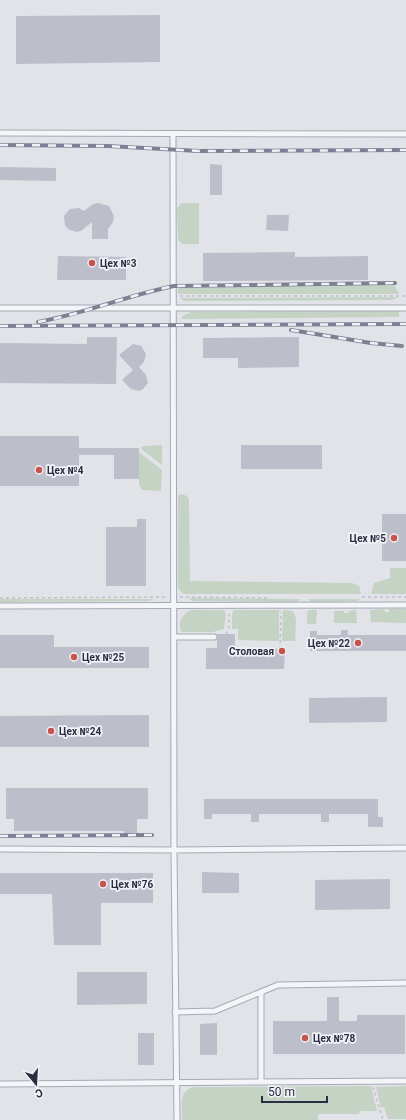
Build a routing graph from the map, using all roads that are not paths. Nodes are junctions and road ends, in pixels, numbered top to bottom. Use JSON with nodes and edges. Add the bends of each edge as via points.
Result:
{"nodes":[{"id":1,"x":0,"y":133,"type":"edge"},
{"id":2,"x":406,"y":134,"type":"edge"},
{"id":3,"x":173,"y":135,"type":"junction"},
{"id":4,"x":0,"y":308,"type":"edge"},
{"id":5,"x":406,"y":308,"type":"edge"},
{"id":6,"x":174,"y":309,"type":"junction"},
{"id":7,"x":406,"y":605,"type":"edge"},
{"id":8,"x":0,"y":606,"type":"edge"},
{"id":9,"x":175,"y":606,"type":"junction"},
{"id":10,"x":175,"y":637,"type":"junction"},
{"id":11,"x":214,"y":637,"type":"dead end"},
{"id":12,"x":406,"y":848,"type":"edge"},
{"id":13,"x":0,"y":849,"type":"edge"},
{"id":14,"x":174,"y":850,"type":"junction"},
{"id":15,"x":406,"y":983,"type":"edge"},
{"id":16,"x":261,"y":992,"type":"junction"},
{"id":17,"x":175,"y":1012,"type":"junction"},
{"id":18,"x":406,"y":1081,"type":"edge"},
{"id":19,"x":176,"y":1082,"type":"junction"},
{"id":20,"x":261,"y":1082,"type":"junction"},
{"id":21,"x":0,"y":1084,"type":"edge"},
{"id":22,"x":177,"y":1120,"type":"edge"}],
"edges":[{"from":1,"to":3,"type":"lane"},
{"from":2,"to":3,"type":"lane"},
{"from":3,"to":6,"type":"lane"},
{"from":4,"to":6,"type":"lane"},
{"from":5,"to":6,"type":"lane"},
{"from":6,"to":9,"type":"lane"},
{"from":7,"to":9,"type":"lane"},
{"from":8,"to":9,"type":"lane"},
{"from":9,"to":10,"type":"lane"},
{"from":10,"to":11,"type":"lane"},
{"from":10,"to":14,"type":"lane"},
{"from":12,"to":14,"type":"lane"},
{"from":13,"to":14,"type":"lane"},
{"from":14,"to":17,"type":"lane"},
{"from":15,"to":16,"type":"lane","via":[[278,984]]},
{"from":16,"to":17,"type":"lane","via":[[215,1011]]},
{"from":16,"to":20,"type":"lane"},
{"from":17,"to":19,"type":"lane"},
{"from":18,"to":20,"type":"lane"},
{"from":19,"to":20,"type":"lane"},
{"from":19,"to":21,"type":"lane"},
{"from":19,"to":22,"type":"lane"}]}
